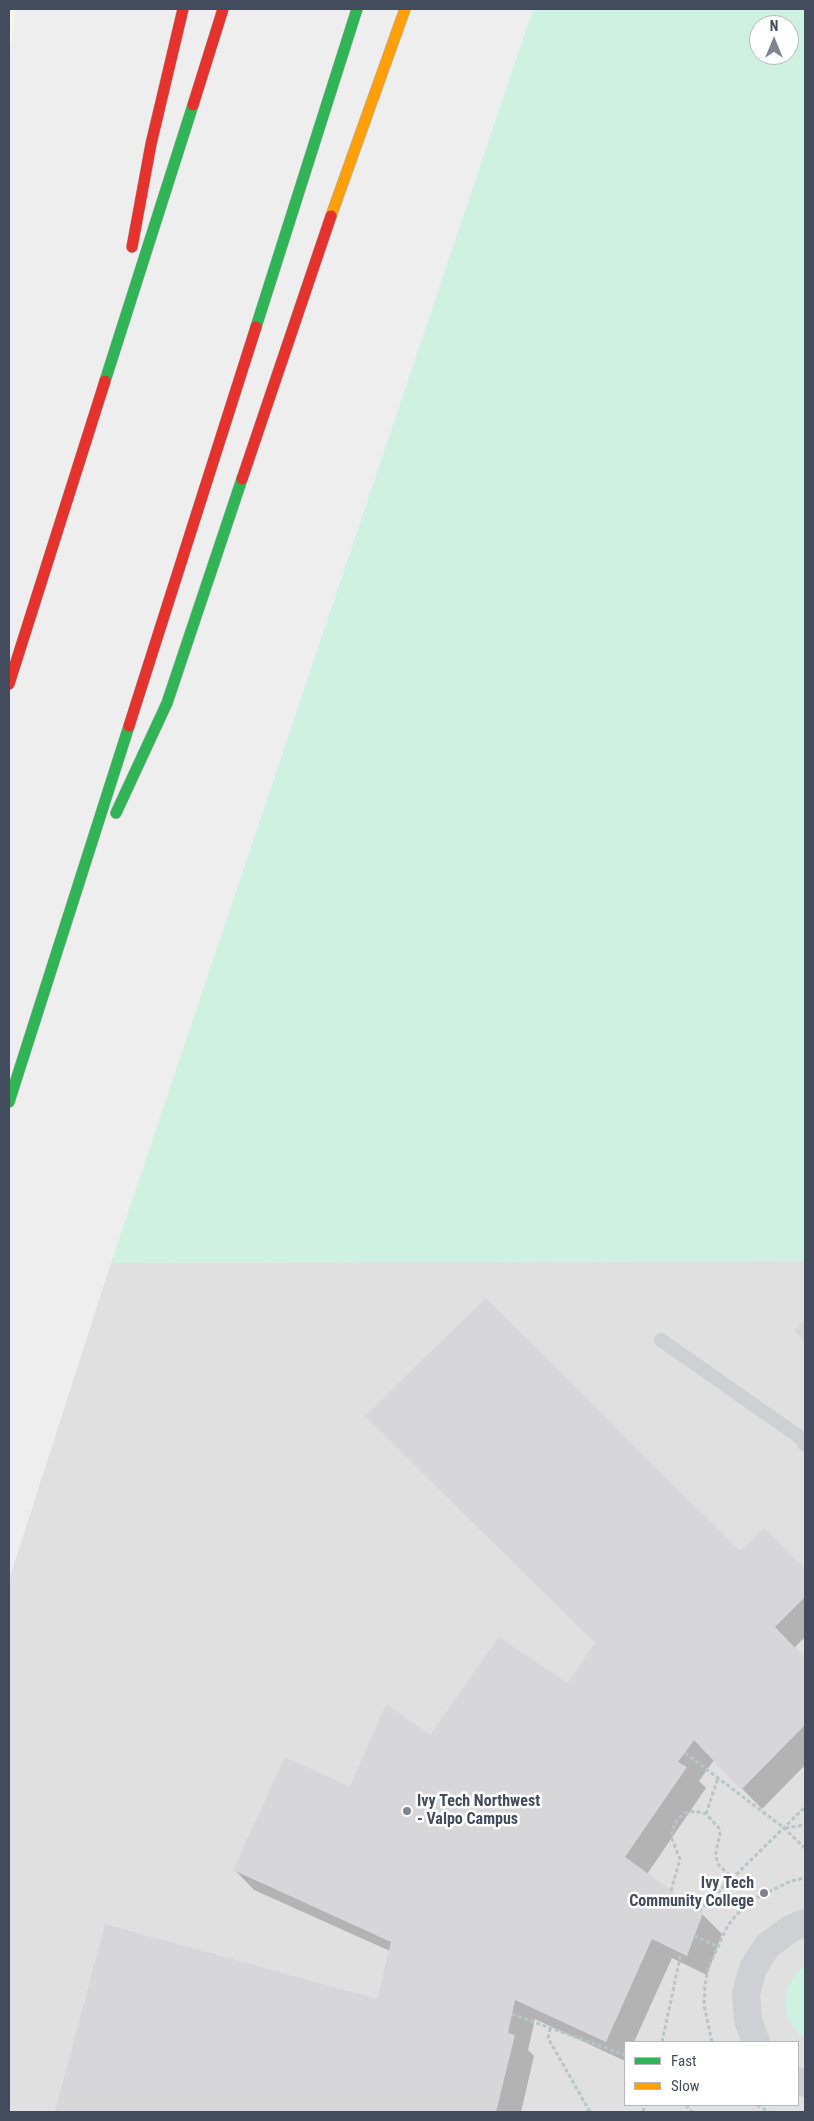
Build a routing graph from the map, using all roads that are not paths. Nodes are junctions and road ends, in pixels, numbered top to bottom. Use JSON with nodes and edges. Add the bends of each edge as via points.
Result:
{"nodes":[{"id":1,"x":183,"y":9,"type":"edge"},
{"id":2,"x":224,"y":9,"type":"edge"},
{"id":3,"x":357,"y":9,"type":"edge"},
{"id":4,"x":405,"y":9,"type":"edge"},
{"id":5,"x":110,"y":364,"type":"junction"},
{"id":6,"x":9,"y":684,"type":"edge"},
{"id":7,"x":65,"y":926,"type":"junction"},
{"id":8,"x":9,"y":1102,"type":"edge"},
{"id":9,"x":661,"y":1340,"type":"dead end"},
{"id":10,"x":805,"y":1445,"type":"edge"},
{"id":11,"x":805,"y":1923,"type":"edge"},
{"id":12,"x":756,"y":2041,"type":"edge"}],
"edges":[{"from":1,"to":5,"type":"highway","via":[[151,144]]},
{"from":2,"to":5,"type":"highway"},
{"from":3,"to":7,"type":"highway"},
{"from":4,"to":7,"type":"highway","via":[[350,158],[167,702]]},
{"from":5,"to":6,"type":"highway"},
{"from":7,"to":8,"type":"highway"},
{"from":9,"to":10,"type":"lane","via":[[801,1438]]},
{"from":11,"to":12,"type":"street","via":[[790,1929],[768,1945],[754,1968],[746,1994],[748,2021]]}]}
